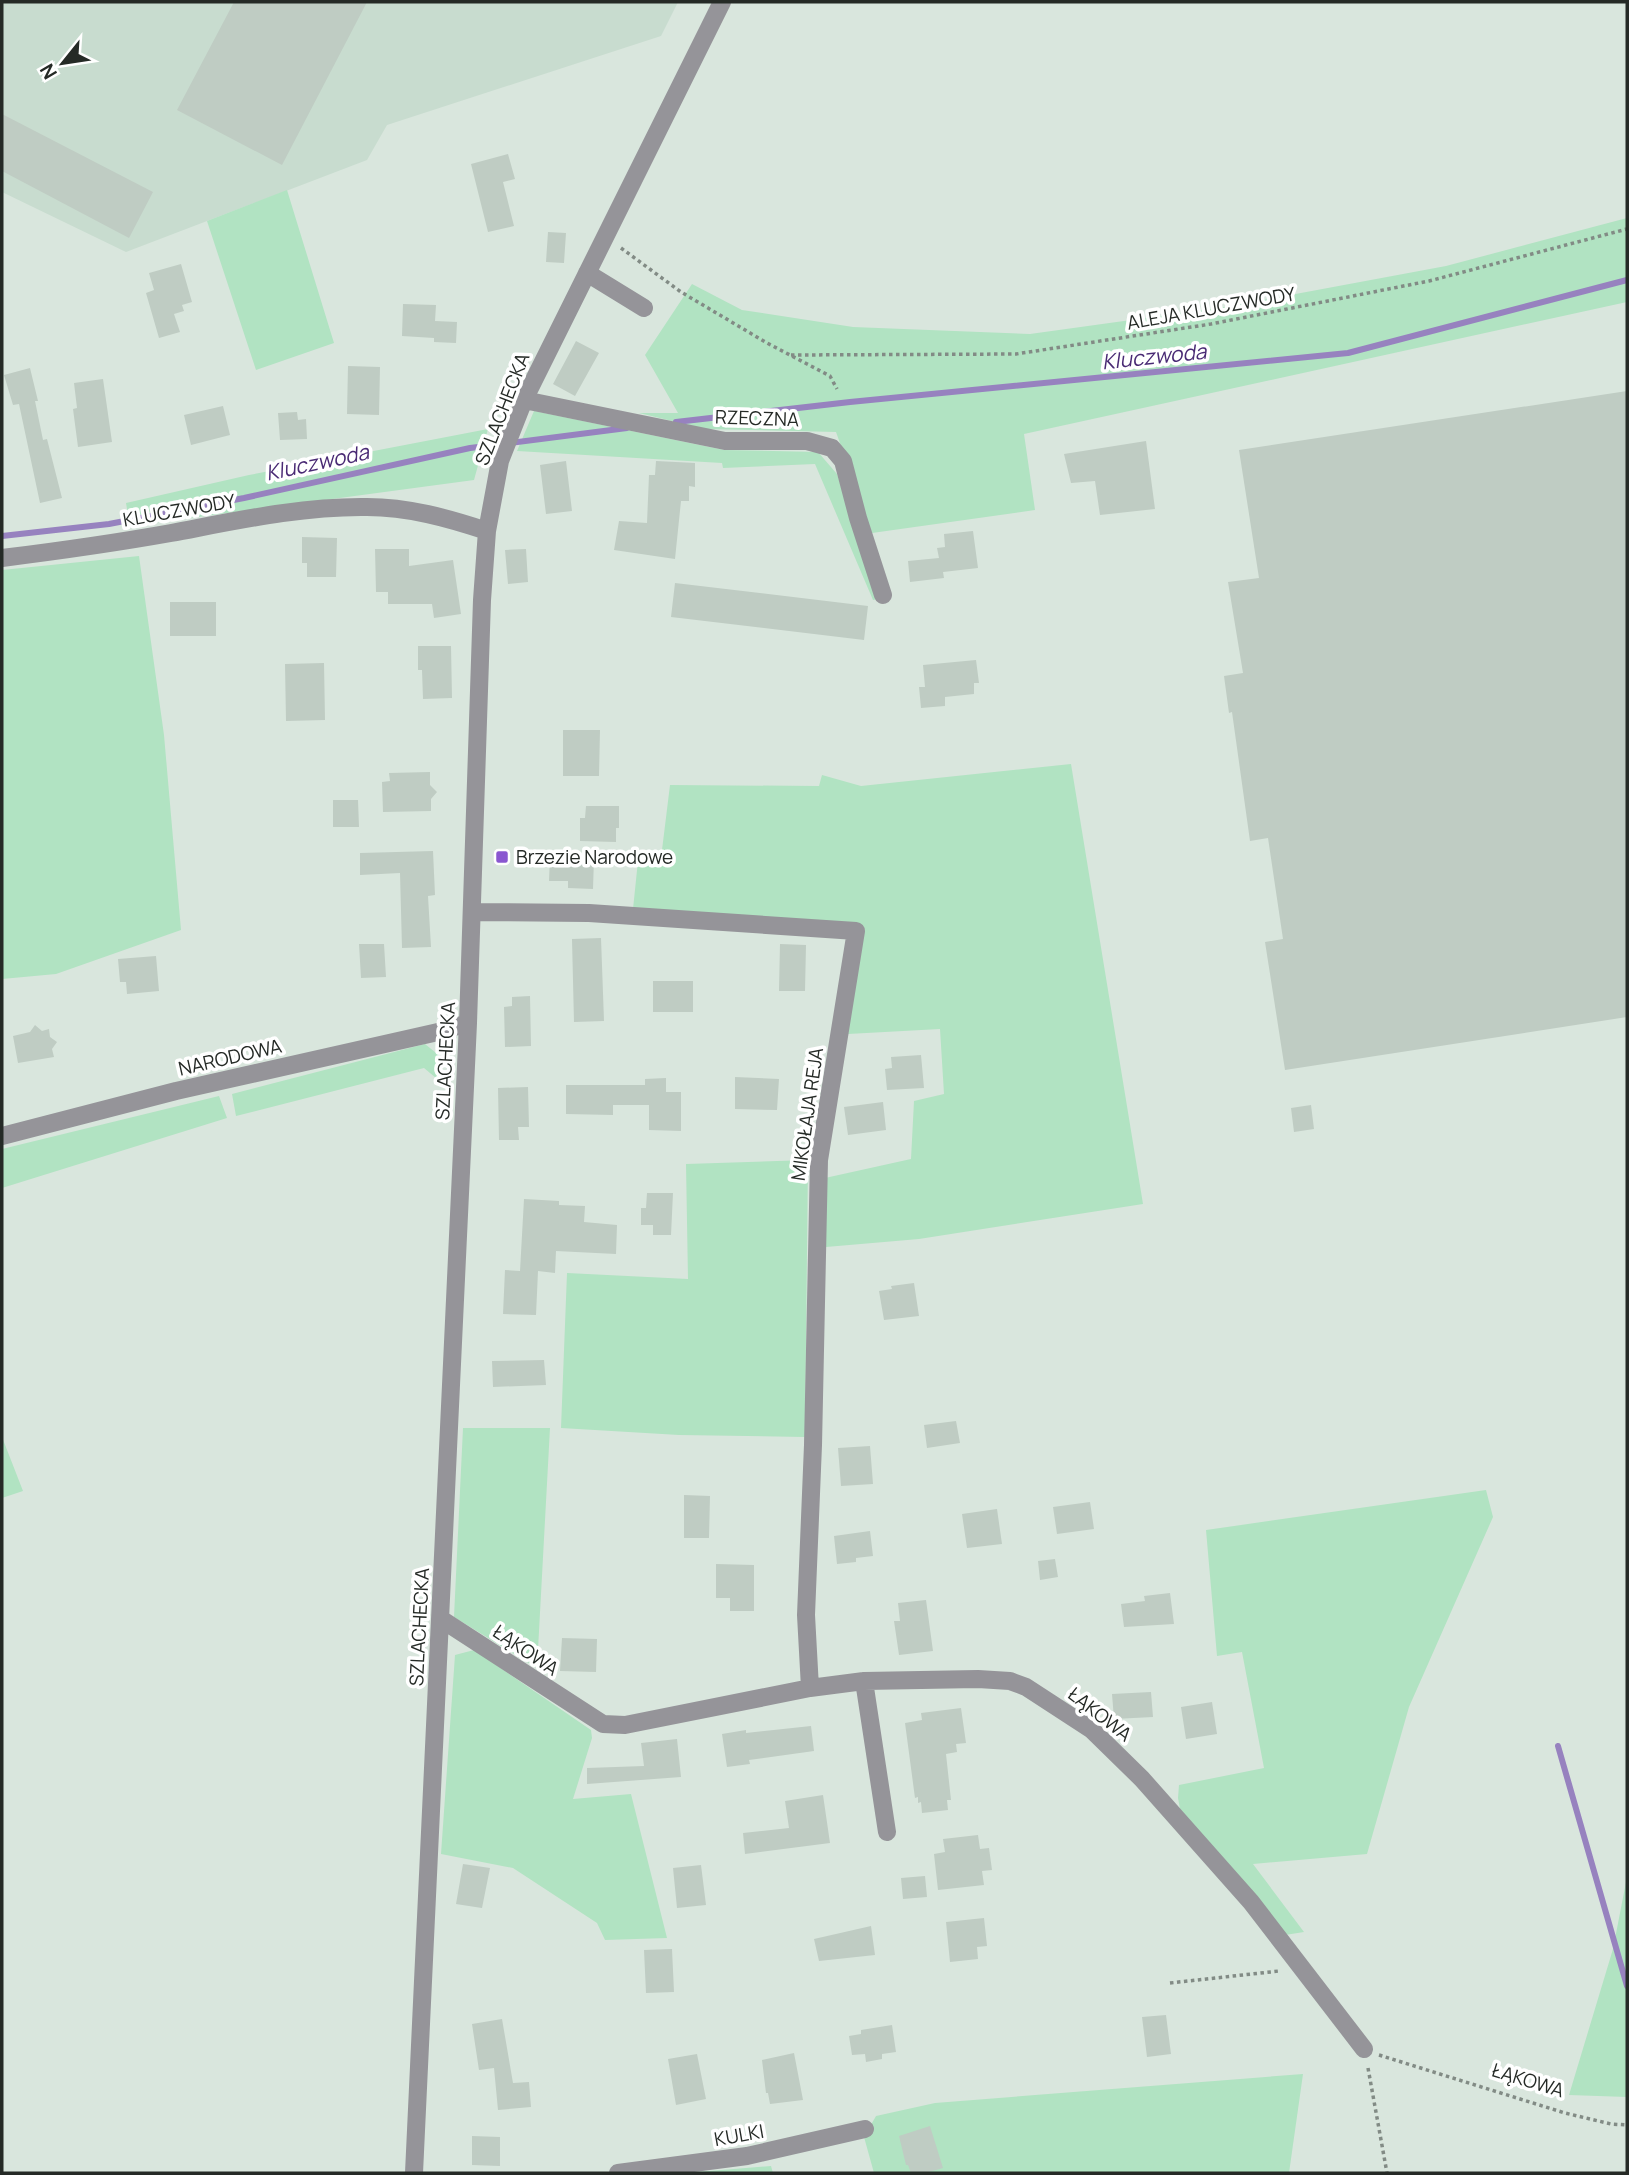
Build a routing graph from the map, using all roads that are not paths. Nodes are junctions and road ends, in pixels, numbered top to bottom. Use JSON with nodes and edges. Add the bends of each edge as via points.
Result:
{"nodes":[{"id":1,"x":722,"y":2,"type":"edge"},
{"id":2,"x":587,"y":273,"type":"junction"},
{"id":3,"x":644,"y":308,"type":"dead end"},
{"id":4,"x":521,"y":407,"type":"junction"},
{"id":5,"x":487,"y":531,"type":"junction"},
{"id":6,"x":2,"y":558,"type":"edge"},
{"id":7,"x":883,"y":596,"type":"dead end"},
{"id":8,"x":472,"y":912,"type":"junction"},
{"id":9,"x":468,"y":1023,"type":"junction"},
{"id":10,"x":2,"y":1136,"type":"edge"},
{"id":11,"x":441,"y":1619,"type":"junction"},
{"id":12,"x":864,"y":1681,"type":"junction"},
{"id":13,"x":810,"y":1688,"type":"junction"},
{"id":14,"x":887,"y":1832,"type":"dead end"},
{"id":15,"x":1364,"y":2049,"type":"road end"},
{"id":16,"x":865,"y":2129,"type":"dead end"},
{"id":17,"x":414,"y":2173,"type":"edge"},
{"id":18,"x":618,"y":2173,"type":"edge"}],
"edges":[{"from":1,"to":2,"type":"street","name":"SZLACHECKA"},
{"from":2,"to":3,"type":"street"},
{"from":2,"to":4,"type":"street","name":"SZLACHECKA"},
{"from":4,"to":5,"type":"street","name":"SZLACHECKA","via":[[500,461]]},
{"from":4,"to":7,"type":"street","name":"RZECZNA","via":[[725,441],[807,441],[832,448],[843,461]]},
{"from":5,"to":6,"type":"street","name":"KLUCZWODY","via":[[435,514],[347,507],[275,514],[106,545]]},
{"from":5,"to":8,"type":"street","name":"SZLACHECKA"},
{"from":8,"to":9,"type":"street","name":"SZLACHECKA"},
{"from":8,"to":13,"type":"street","name":"MIKOŁAJA REJA","via":[[589,913],[856,931],[819,1160],[806,1615]]},
{"from":9,"to":10,"type":"street","name":"NARODOWA"},
{"from":9,"to":11,"type":"street","name":"SZLACHECKA"},
{"from":11,"to":13,"type":"street","name":"ŁĄKOWA","via":[[603,1724],[625,1725]]},
{"from":11,"to":17,"type":"street","name":"SZLACHECKA"},
{"from":12,"to":13,"type":"street","name":"ŁĄKOWA"},
{"from":12,"to":14,"type":"street"},
{"from":12,"to":15,"type":"street","name":"ŁĄKOWA","via":[[1010,1681],[1037,1692],[1092,1730],[1251,1902]]},
{"from":16,"to":18,"type":"street","name":"KULKI","via":[[747,2156]]}]}
